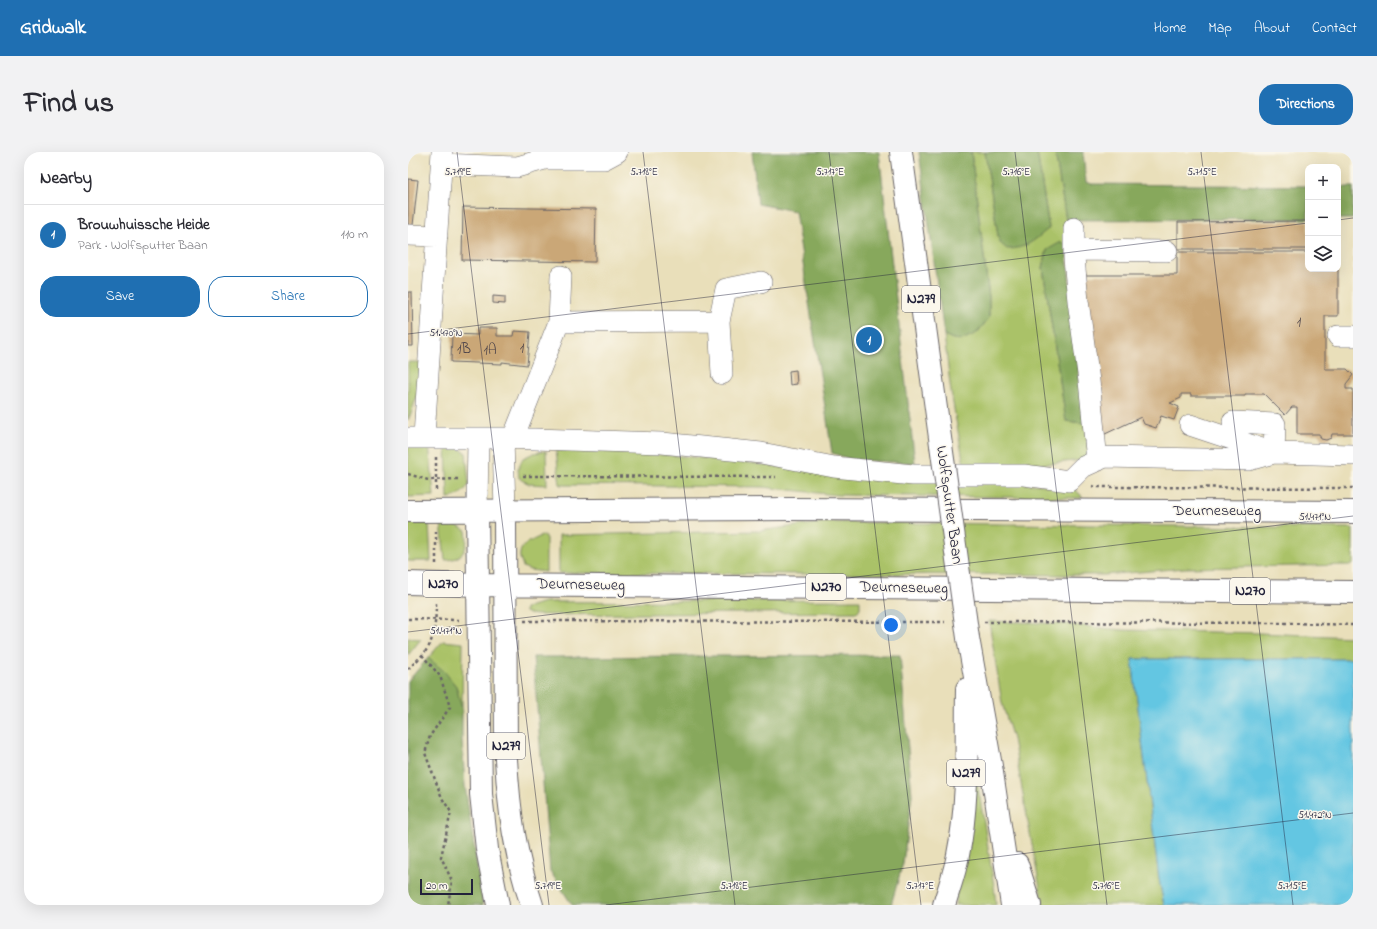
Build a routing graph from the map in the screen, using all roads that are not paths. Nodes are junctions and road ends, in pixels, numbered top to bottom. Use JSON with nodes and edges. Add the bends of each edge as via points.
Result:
{"nodes":[{"id":1,"x":617,"y":152,"type":"edge"},
{"id":2,"x":901,"y":152,"type":"edge"},
{"id":3,"x":442,"y":158,"type":"edge"},
{"id":4,"x":1074,"y":228,"type":"dead end"},
{"id":5,"x":408,"y":235,"type":"edge"},
{"id":6,"x":437,"y":236,"type":"junction"},
{"id":7,"x":1074,"y":250,"type":"junction"},
{"id":8,"x":1167,"y":251,"type":"dead end"},
{"id":9,"x":561,"y":276,"type":"dead end"},
{"id":10,"x":761,"y":282,"type":"dead end"},
{"id":11,"x":719,"y":321,"type":"junction"},
{"id":12,"x":559,"y":322,"type":"junction"},
{"id":13,"x":722,"y":374,"type":"dead end"},
{"id":14,"x":1233,"y":422,"type":"dead end"},
{"id":15,"x":1190,"y":425,"type":"dead end"},
{"id":16,"x":423,"y":438,"type":"edge"},
{"id":17,"x":478,"y":438,"type":"junction"},
{"id":18,"x":508,"y":438,"type":"junction"},
{"id":19,"x":1274,"y":453,"type":"junction"},
{"id":20,"x":1353,"y":455,"type":"edge"},
{"id":21,"x":1097,"y":461,"type":"junction"},
{"id":22,"x":408,"y":511,"type":"edge"},
{"id":23,"x":477,"y":511,"type":"junction"},
{"id":24,"x":505,"y":511,"type":"junction"},
{"id":25,"x":1353,"y":512,"type":"edge"},
{"id":26,"x":408,"y":583,"type":"edge"},
{"id":27,"x":506,"y":584,"type":"junction"},
{"id":28,"x":478,"y":585,"type":"junction"},
{"id":29,"x":1353,"y":592,"type":"edge"},
{"id":30,"x":975,"y":630,"type":"junction"},
{"id":31,"x":991,"y":766,"type":"junction"},
{"id":32,"x":498,"y":905,"type":"edge"},
{"id":33,"x":532,"y":905,"type":"edge"},
{"id":34,"x":944,"y":905,"type":"edge"},
{"id":35,"x":1012,"y":905,"type":"edge"},
{"id":36,"x":1030,"y":905,"type":"edge"}],
"edges":[{"from":1,"to":3,"type":"street","via":[[604,159],[545,159],[517,167]]},
{"from":2,"to":30,"type":"main road","name":"Wolfsputter Baan","number":"N279","bridge":true,"via":[[941,445]]},
{"from":3,"to":6,"type":"street"},
{"from":4,"to":7,"type":"street"},
{"from":5,"to":6,"type":"street"},
{"from":6,"to":16,"type":"street"},
{"from":7,"to":8,"type":"street"},
{"from":7,"to":21,"type":"street"},
{"from":9,"to":12,"type":"street"},
{"from":10,"to":11,"type":"street","via":[[726,289]]},
{"from":11,"to":12,"type":"street"},
{"from":11,"to":13,"type":"street"},
{"from":12,"to":18,"type":"street"},
{"from":14,"to":19,"type":"street","via":[[1275,424]]},
{"from":15,"to":19,"type":"street"},
{"from":16,"to":17,"type":"street"},
{"from":17,"to":18,"type":"street"},
{"from":17,"to":23,"type":"street"},
{"from":18,"to":21,"type":"street","via":[[662,442],[760,453],[834,467],[913,474],[1024,475],[1070,481],[1083,467]]},
{"from":18,"to":24,"type":"street","via":[[504,476]]},
{"from":19,"to":20,"type":"street"},
{"from":19,"to":21,"type":"street","via":[[1249,460],[1105,457]]},
{"from":22,"to":23,"type":"main road","name":"Deurneseweg"},
{"from":23,"to":24,"type":"main road","name":"Deurneseweg"},
{"from":23,"to":28,"type":"main road"},
{"from":24,"to":25,"type":"main road","name":"Deurneseweg","via":[[792,509]]},
{"from":24,"to":27,"type":"main road"},
{"from":26,"to":28,"type":"main road","name":"Deurneseweg","number":"N270"},
{"from":27,"to":28,"type":"main road","name":"Deurneseweg","number":"N270"},
{"from":27,"to":29,"type":"main road","name":"Deurneseweg","number":"N270"},
{"from":27,"to":33,"type":"main road","number":"N279","via":[[508,798],[514,841]]},
{"from":28,"to":32,"type":"main road","number":"N279","via":[[481,794],[487,849]]},
{"from":30,"to":31,"type":"main road","name":"Wolfsputter Baan","number":"N279"},
{"from":30,"to":34,"type":"main road","number":"N279","via":[[962,833],[954,875]]},
{"from":31,"to":35,"type":"main road","name":"Wolfsputter Baan","number":"N279"},
{"from":31,"to":36,"type":"main road","number":"N279"}]}
